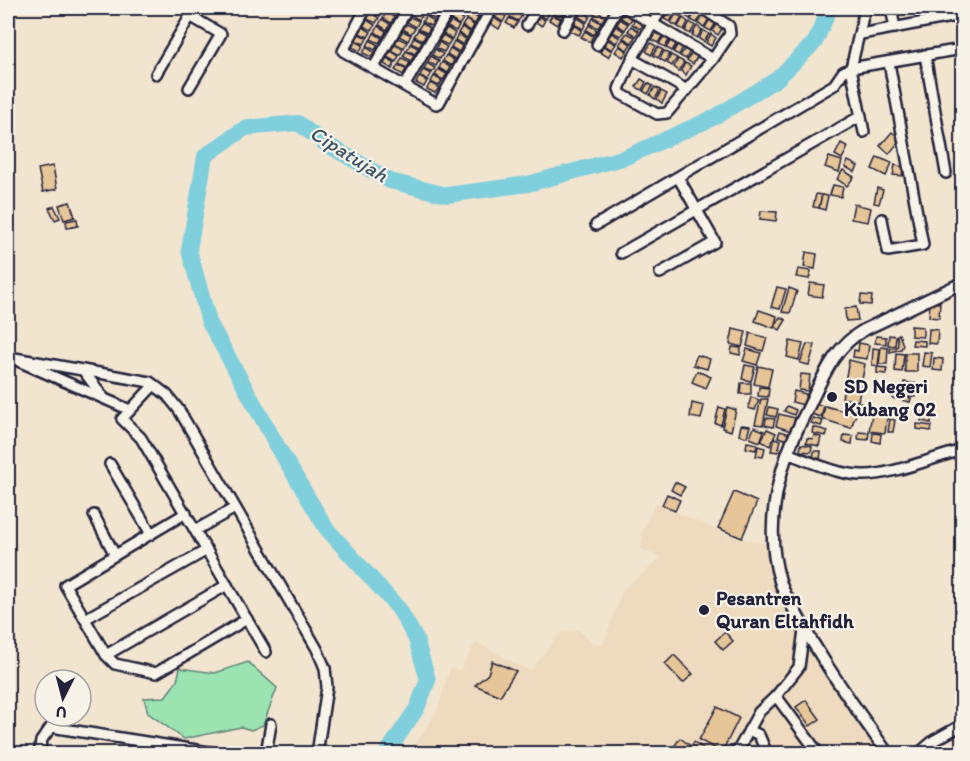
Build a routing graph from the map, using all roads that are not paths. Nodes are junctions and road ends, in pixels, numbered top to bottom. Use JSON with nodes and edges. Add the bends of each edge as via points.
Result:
{"nodes":[{"id":1,"x":366,"y":8,"type":"edge"},
{"id":2,"x":408,"y":8,"type":"edge"},
{"id":3,"x":450,"y":8,"type":"edge"},
{"id":4,"x":492,"y":8,"type":"edge"},
{"id":5,"x":537,"y":8,"type":"edge"},
{"id":6,"x":575,"y":8,"type":"edge"},
{"id":7,"x":618,"y":8,"type":"edge"},
{"id":8,"x":626,"y":8,"type":"edge"},
{"id":9,"x":662,"y":8,"type":"edge"},
{"id":10,"x":702,"y":8,"type":"edge"},
{"id":11,"x":865,"y":8,"type":"edge"},
{"id":12,"x":891,"y":8,"type":"edge"},
{"id":13,"x":193,"y":12,"type":"edge"},
{"id":14,"x":963,"y":15,"type":"edge"},
{"id":15,"x":654,"y":23,"type":"junction"},
{"id":16,"x":527,"y":25,"type":"dead end"},
{"id":17,"x":895,"y":28,"type":"junction"},
{"id":18,"x":562,"y":30,"type":"dead end"},
{"id":19,"x":861,"y":34,"type":"junction"},
{"id":20,"x":597,"y":45,"type":"dead end"},
{"id":21,"x":962,"y":51,"type":"edge"},
{"id":22,"x":925,"y":55,"type":"junction"},
{"id":23,"x":632,"y":59,"type":"junction"},
{"id":24,"x":712,"y":59,"type":"junction"},
{"id":25,"x":889,"y":63,"type":"junction"},
{"id":26,"x":374,"y":68,"type":"junction"},
{"id":27,"x":851,"y":69,"type":"junction"},
{"id":28,"x":156,"y":74,"type":"dead end"},
{"id":29,"x":405,"y":85,"type":"junction"},
{"id":30,"x":189,"y":87,"type":"dead end"},
{"id":31,"x":687,"y":90,"type":"junction"},
{"id":32,"x":861,"y":116,"type":"junction"},
{"id":33,"x":864,"y":132,"type":"dead end"},
{"id":34,"x":946,"y":173,"type":"dead end"},
{"id":35,"x":678,"y":177,"type":"junction"},
{"id":36,"x":697,"y":210,"type":"junction"},
{"id":37,"x":882,"y":219,"type":"dead end"},
{"id":38,"x":596,"y":225,"type":"dead end"},
{"id":39,"x":621,"y":253,"type":"dead end"},
{"id":40,"x":660,"y":273,"type":"dead end"},
{"id":41,"x":963,"y":283,"type":"edge"},
{"id":42,"x":83,"y":370,"type":"junction"},
{"id":43,"x":154,"y":385,"type":"junction"},
{"id":44,"x":104,"y":399,"type":"junction"},
{"id":45,"x":130,"y":410,"type":"junction"},
{"id":46,"x":963,"y":450,"type":"edge"},
{"id":47,"x":788,"y":453,"type":"junction"},
{"id":48,"x":110,"y":464,"type":"dead end"},
{"id":49,"x":236,"y":508,"type":"junction"},
{"id":50,"x":186,"y":513,"type":"junction"},
{"id":51,"x":94,"y":515,"type":"dead end"},
{"id":52,"x":196,"y":530,"type":"junction"},
{"id":53,"x":151,"y":534,"type":"junction"},
{"id":54,"x":207,"y":550,"type":"junction"},
{"id":55,"x":115,"y":555,"type":"junction"},
{"id":56,"x":227,"y":585,"type":"junction"},
{"id":57,"x":85,"y":619,"type":"junction"},
{"id":58,"x":247,"y":619,"type":"junction"},
{"id":59,"x":804,"y":630,"type":"junction"},
{"id":60,"x":266,"y":652,"type":"dead end"},
{"id":61,"x":106,"y":655,"type":"junction"},
{"id":62,"x":776,"y":696,"type":"junction"},
{"id":63,"x":271,"y":724,"type":"dead end"},
{"id":64,"x":963,"y":725,"type":"edge"},
{"id":65,"x":749,"y":730,"type":"junction"},
{"id":66,"x":39,"y":753,"type":"edge"},
{"id":67,"x":222,"y":753,"type":"edge"},
{"id":68,"x":267,"y":753,"type":"edge"},
{"id":69,"x":317,"y":753,"type":"edge"},
{"id":70,"x":736,"y":753,"type":"edge"},
{"id":71,"x":767,"y":753,"type":"edge"},
{"id":72,"x":819,"y":753,"type":"edge"},
{"id":73,"x":888,"y":753,"type":"edge"},
{"id":74,"x":918,"y":753,"type":"edge"}],
"edges":[{"from":1,"to":26,"type":"street","via":[[343,51]]},
{"from":2,"to":26,"type":"street"},
{"from":3,"to":29,"type":"street"},
{"from":4,"to":29,"type":"street","via":[[438,104]]},
{"from":5,"to":16,"type":"street"},
{"from":6,"to":18,"type":"street"},
{"from":7,"to":20,"type":"street"},
{"from":8,"to":15,"type":"street"},
{"from":9,"to":15,"type":"street"},
{"from":10,"to":24,"type":"street","via":[[731,28]]},
{"from":11,"to":19,"type":"street"},
{"from":12,"to":17,"type":"street"},
{"from":13,"to":28,"type":"street"},
{"from":13,"to":30,"type":"street","via":[[221,34]]},
{"from":14,"to":17,"type":"street"},
{"from":15,"to":23,"type":"street"},
{"from":15,"to":24,"type":"street"},
{"from":17,"to":19,"type":"street"},
{"from":19,"to":27,"type":"street"},
{"from":21,"to":22,"type":"street"},
{"from":22,"to":25,"type":"street"},
{"from":22,"to":34,"type":"street"},
{"from":23,"to":31,"type":"street"},
{"from":23,"to":31,"type":"street","via":[[620,89],[623,96],[661,115],[668,113]]},
{"from":24,"to":31,"type":"street"},
{"from":25,"to":27,"type":"street"},
{"from":25,"to":37,"type":"street","via":[[923,245],[888,252]]},
{"from":26,"to":29,"type":"street"},
{"from":27,"to":32,"type":"street"},
{"from":27,"to":35,"type":"street","via":[[843,72],[834,86]]},
{"from":32,"to":33,"type":"street"},
{"from":32,"to":36,"type":"street"},
{"from":35,"to":36,"type":"street"},
{"from":35,"to":38,"type":"street"},
{"from":36,"to":39,"type":"street"},
{"from":36,"to":40,"type":"street","via":[[714,242]]},
{"from":41,"to":47,"type":"street","via":[[845,342],[802,418]]},
{"from":42,"to":43,"type":"street"},
{"from":42,"to":44,"type":"street"},
{"from":42,"to":44,"type":"street","via":[[9,357]]},
{"from":43,"to":45,"type":"street"},
{"from":43,"to":49,"type":"street","via":[[179,410]]},
{"from":44,"to":45,"type":"street"},
{"from":45,"to":50,"type":"street","via":[[122,419],[141,438]]},
{"from":46,"to":47,"type":"street","via":[[866,475],[836,470]]},
{"from":47,"to":59,"type":"street","via":[[779,477],[774,547],[782,587]]},
{"from":48,"to":53,"type":"street"},
{"from":49,"to":52,"type":"street"},
{"from":49,"to":69,"type":"street","via":[[325,668],[327,687]]},
{"from":50,"to":52,"type":"street"},
{"from":50,"to":53,"type":"street"},
{"from":51,"to":55,"type":"street"},
{"from":52,"to":54,"type":"street"},
{"from":53,"to":55,"type":"street"},
{"from":54,"to":56,"type":"street"},
{"from":54,"to":57,"type":"street"},
{"from":55,"to":57,"type":"street","via":[[65,585]]},
{"from":56,"to":58,"type":"street"},
{"from":56,"to":61,"type":"street"},
{"from":57,"to":61,"type":"street"},
{"from":58,"to":60,"type":"street"},
{"from":58,"to":61,"type":"street","via":[[156,673],[115,664]]},
{"from":59,"to":62,"type":"street","via":[[800,667]]},
{"from":59,"to":73,"type":"street"},
{"from":62,"to":65,"type":"street","via":[[759,712]]},
{"from":62,"to":72,"type":"street"},
{"from":63,"to":68,"type":"street"},
{"from":64,"to":74,"type":"street"},
{"from":65,"to":70,"type":"street"},
{"from":65,"to":71,"type":"street","via":[[763,740]]},
{"from":66,"to":67,"type":"street","via":[[41,741],[51,727]]}]}
